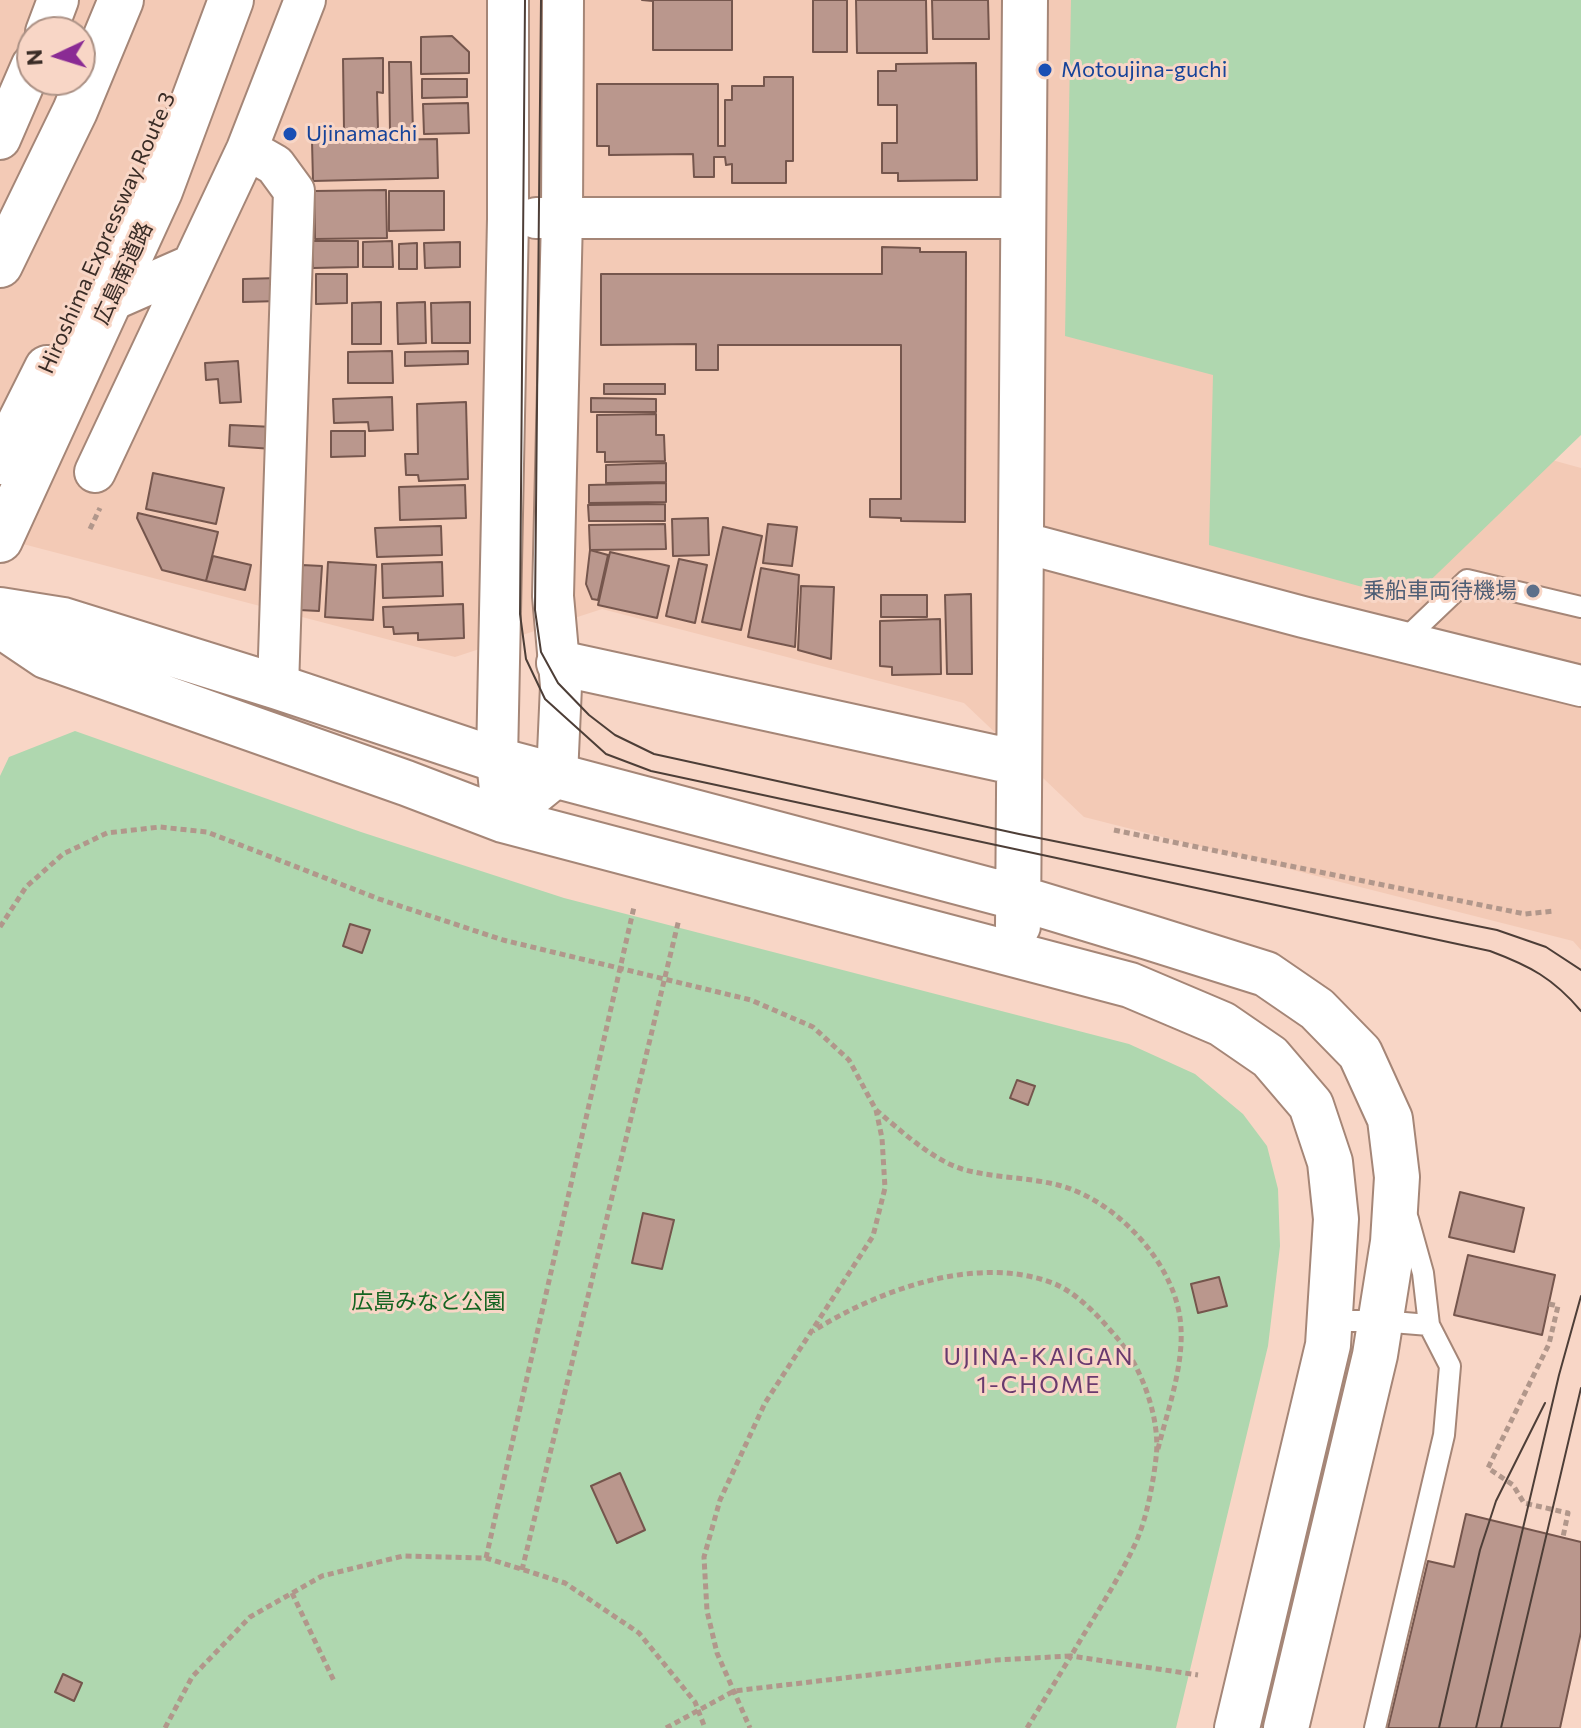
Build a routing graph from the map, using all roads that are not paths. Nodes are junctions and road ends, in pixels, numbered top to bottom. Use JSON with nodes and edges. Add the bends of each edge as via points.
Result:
{"nodes":[{"id":1,"x":121,"y":0,"type":"edge"},
{"id":2,"x":206,"y":0,"type":"edge"},
{"id":3,"x":231,"y":0,"type":"edge"},
{"id":4,"x":305,"y":0,"type":"edge"},
{"id":5,"x":508,"y":0,"type":"edge"},
{"id":6,"x":563,"y":0,"type":"edge"},
{"id":7,"x":1025,"y":0,"type":"edge"},
{"id":8,"x":19,"y":96,"type":"edge"},
{"id":9,"x":0,"y":139,"type":"edge"},
{"id":10,"x":247,"y":149,"type":"junction"},
{"id":11,"x":562,"y":217,"type":"junction"},
{"id":12,"x":1022,"y":218,"type":"junction"},
{"id":13,"x":508,"y":219,"type":"junction"},
{"id":14,"x":0,"y":265,"type":"edge"},
{"id":15,"x":192,"y":265,"type":"junction"},
{"id":16,"x":110,"y":301,"type":"junction"},
{"id":17,"x":0,"y":462,"type":"edge"},
{"id":18,"x":95,"y":472,"type":"dead end"},
{"id":19,"x":0,"y":540,"type":"edge"},
{"id":20,"x":1021,"y":542,"type":"junction"},
{"id":21,"x":1581,"y":607,"type":"edge"},
{"id":22,"x":0,"y":610,"type":"edge"},
{"id":23,"x":0,"y":625,"type":"edge"},
{"id":24,"x":1402,"y":642,"type":"junction"},
{"id":25,"x":559,"y":663,"type":"junction"},
{"id":26,"x":1581,"y":686,"type":"edge"},
{"id":27,"x":278,"y":687,"type":"junction"},
{"id":28,"x":497,"y":760,"type":"junction"},
{"id":29,"x":1019,"y":763,"type":"junction"},
{"id":30,"x":557,"y":776,"type":"junction"},
{"id":31,"x":503,"y":820,"type":"junction"},
{"id":32,"x":1019,"y":898,"type":"junction"},
{"id":33,"x":1018,"y":957,"type":"junction"},
{"id":34,"x":1397,"y":1177,"type":"junction"},
{"id":35,"x":1329,"y":1321,"type":"junction"},
{"id":36,"x":1380,"y":1321,"type":"junction"},
{"id":37,"x":1429,"y":1325,"type":"junction"},
{"id":38,"x":1237,"y":1728,"type":"edge"},
{"id":39,"x":1286,"y":1728,"type":"edge"},
{"id":40,"x":1375,"y":1728,"type":"edge"}],
"edges":[{"from":1,"to":14,"type":"main road","via":[[75,111]]},
{"from":2,"to":17,"type":"main road","name":"Hiroshima Expressway Route 3","via":[[167,103],[68,327]]},
{"from":3,"to":16,"type":"main road","name":"広島南道路","via":[[160,191]]},
{"from":4,"to":10,"type":"street"},
{"from":5,"to":13,"type":"street"},
{"from":6,"to":11,"type":"street"},
{"from":7,"to":12,"type":"main road"},
{"from":8,"to":9,"type":"street"},
{"from":10,"to":15,"type":"street"},
{"from":10,"to":27,"type":"street","via":[[275,165],[294,191]]},
{"from":11,"to":12,"type":"street"},
{"from":11,"to":13,"type":"street"},
{"from":11,"to":25,"type":"street","via":[[553,596]]},
{"from":12,"to":20,"type":"main road"},
{"from":13,"to":28,"type":"street"},
{"from":15,"to":16,"type":"street"},
{"from":15,"to":18,"type":"street"},
{"from":16,"to":19,"type":"main road","name":"広島南道路"},
{"from":20,"to":24,"type":"street"},
{"from":20,"to":29,"type":"main road"},
{"from":21,"to":24,"type":"lane","via":[[1467,580]]},
{"from":22,"to":27,"type":"main road","via":[[63,620]]},
{"from":23,"to":31,"type":"main road","via":[[46,656]]},
{"from":24,"to":26,"type":"street"},
{"from":25,"to":29,"type":"main road"},
{"from":25,"to":30,"type":"street"},
{"from":27,"to":28,"type":"main road"},
{"from":28,"to":30,"type":"main road"},
{"from":28,"to":31,"type":"street"},
{"from":29,"to":32,"type":"main road"},
{"from":30,"to":31,"type":"street"},
{"from":30,"to":32,"type":"main road"},
{"from":31,"to":33,"type":"main road"},
{"from":32,"to":33,"type":"main road"},
{"from":32,"to":34,"type":"main road","via":[[1266,974],[1317,1009],[1360,1053],[1390,1119]]},
{"from":33,"to":35,"type":"main road","via":[[1130,985],[1222,1024],[1270,1057],[1311,1105],[1330,1162],[1336,1219]]},
{"from":34,"to":36,"type":"main road"},
{"from":34,"to":37,"type":"lane","via":[[1423,1273]]},
{"from":35,"to":36,"type":"lane"},
{"from":35,"to":38,"type":"main road","via":[[1328,1345]]},
{"from":36,"to":37,"type":"lane"},
{"from":36,"to":39,"type":"main road"},
{"from":37,"to":40,"type":"lane","via":[[1450,1366],[1444,1435]]}]}
